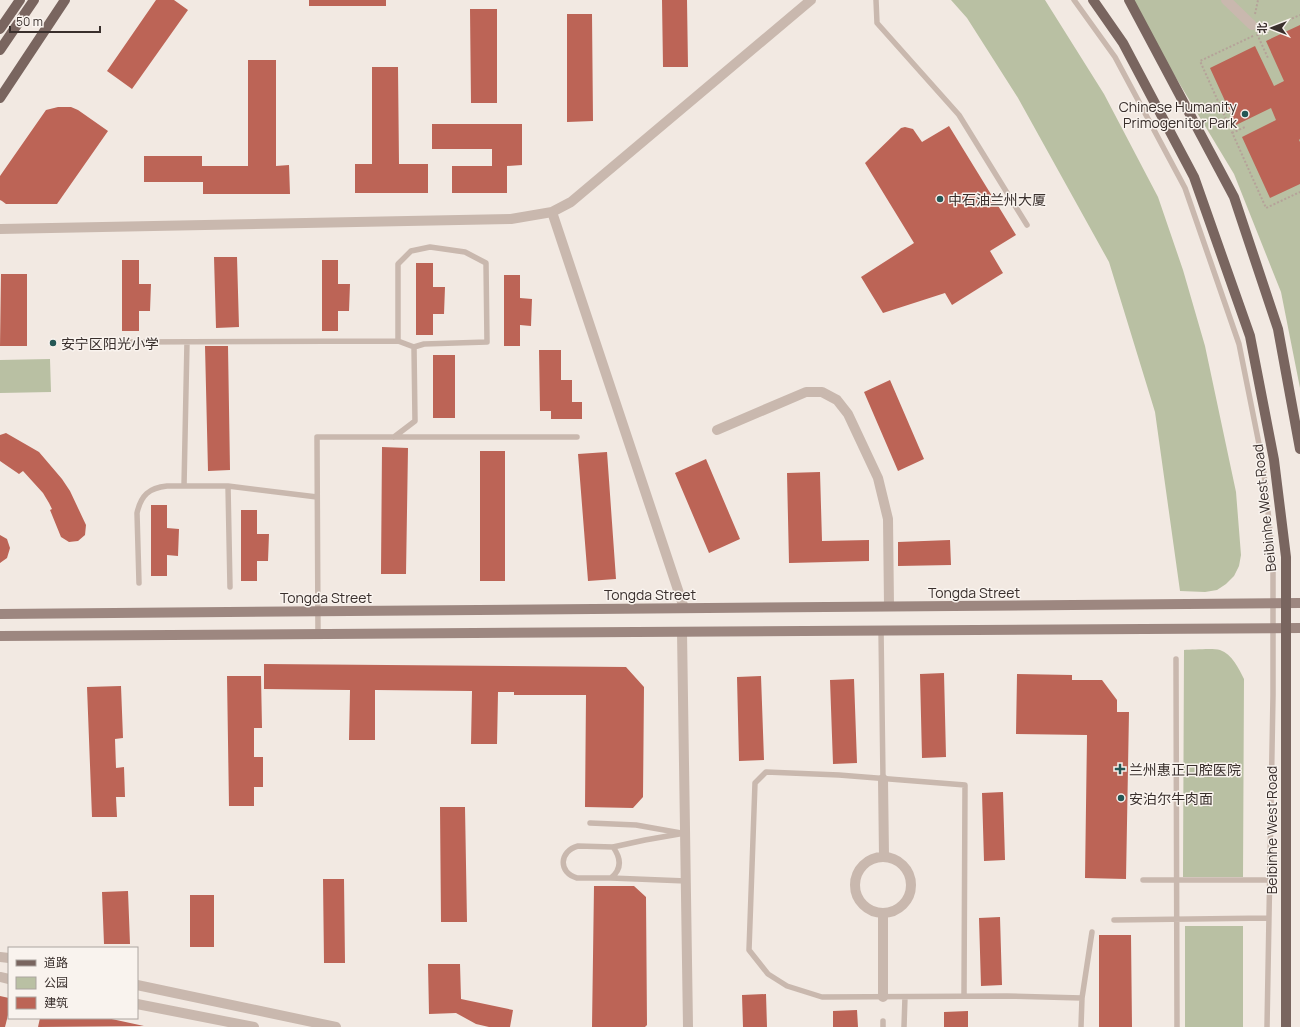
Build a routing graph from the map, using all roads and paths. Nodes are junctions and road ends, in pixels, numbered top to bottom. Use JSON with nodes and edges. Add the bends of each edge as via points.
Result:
{"nodes":[{"id":1,"x":20,"y":0,"type":"edge"},
{"id":2,"x":34,"y":0,"type":"edge"},
{"id":3,"x":65,"y":0,"type":"edge"},
{"id":4,"x":811,"y":0,"type":"edge"},
{"id":5,"x":876,"y":0,"type":"edge"},
{"id":6,"x":1074,"y":0,"type":"edge"},
{"id":7,"x":1093,"y":0,"type":"edge"},
{"id":8,"x":1129,"y":0,"type":"edge"},
{"id":9,"x":1226,"y":0,"type":"edge"},
{"id":10,"x":1300,"y":15,"type":"edge"},
{"id":11,"x":1252,"y":25,"type":"joint"},
{"id":12,"x":0,"y":29,"type":"edge"},
{"id":13,"x":1257,"y":34,"type":"junction"},
{"id":14,"x":1,"y":49,"type":"edge"},
{"id":15,"x":1268,"y":58,"type":"dead end"},
{"id":16,"x":0,"y":98,"type":"edge"},
{"id":17,"x":1245,"y":127,"type":"dead end"},
{"id":18,"x":1232,"y":133,"type":"junction"},
{"id":19,"x":1300,"y":192,"type":"edge"},
{"id":20,"x":552,"y":212,"type":"junction"},
{"id":21,"x":1027,"y":224,"type":"dead end"},
{"id":22,"x":0,"y":229,"type":"edge"},
{"id":23,"x":398,"y":341,"type":"junction"},
{"id":24,"x":125,"y":342,"type":"dead end"},
{"id":25,"x":187,"y":342,"type":"junction"},
{"id":26,"x":414,"y":347,"type":"junction"},
{"id":27,"x":717,"y":430,"type":"dead end"},
{"id":28,"x":394,"y":437,"type":"junction"},
{"id":29,"x":577,"y":437,"type":"dead end"},
{"id":30,"x":1300,"y":449,"type":"edge"},
{"id":31,"x":184,"y":486,"type":"junction"},
{"id":32,"x":228,"y":486,"type":"junction"},
{"id":33,"x":318,"y":497,"type":"junction"},
{"id":34,"x":139,"y":583,"type":"dead end"},
{"id":35,"x":230,"y":587,"type":"dead end"},
{"id":36,"x":1273,"y":603,"type":"junction"},
{"id":37,"x":1300,"y":603,"type":"edge"},
{"id":38,"x":1285,"y":604,"type":"junction"},
{"id":39,"x":889,"y":606,"type":"junction"},
{"id":40,"x":684,"y":608,"type":"junction"},
{"id":41,"x":318,"y":611,"type":"junction"},
{"id":42,"x":0,"y":614,"type":"edge"},
{"id":43,"x":1285,"y":628,"type":"junction"},
{"id":44,"x":1300,"y":628,"type":"edge"},
{"id":45,"x":1272,"y":629,"type":"junction"},
{"id":46,"x":881,"y":630,"type":"junction"},
{"id":47,"x":682,"y":632,"type":"junction"},
{"id":48,"x":318,"y":634,"type":"junction"},
{"id":49,"x":0,"y":636,"type":"edge"},
{"id":50,"x":1176,"y":659,"type":"dead end"},
{"id":51,"x":883,"y":779,"type":"junction"},
{"id":52,"x":590,"y":823,"type":"dead end"},
{"id":53,"x":685,"y":833,"type":"junction"},
{"id":54,"x":613,"y":847,"type":"junction"},
{"id":55,"x":884,"y":856,"type":"junction"},
{"id":56,"x":611,"y":878,"type":"junction"},
{"id":57,"x":1143,"y":880,"type":"dead end"},
{"id":58,"x":1176,"y":880,"type":"junction"},
{"id":59,"x":1269,"y":880,"type":"junction"},
{"id":60,"x":686,"y":881,"type":"junction"},
{"id":61,"x":883,"y":914,"type":"junction"},
{"id":62,"x":1269,"y":918,"type":"junction"},
{"id":63,"x":1176,"y":919,"type":"junction"},
{"id":64,"x":1114,"y":920,"type":"dead end"},
{"id":65,"x":1092,"y":932,"type":"dead end"},
{"id":66,"x":138,"y":985,"type":"edge"},
{"id":67,"x":964,"y":996,"type":"junction"},
{"id":68,"x":883,"y":997,"type":"junction"},
{"id":69,"x":905,"y":997,"type":"junction"},
{"id":70,"x":1082,"y":998,"type":"junction"},
{"id":71,"x":138,"y":1004,"type":"edge"},
{"id":72,"x":254,"y":1027,"type":"edge"},
{"id":73,"x":336,"y":1027,"type":"edge"},
{"id":74,"x":688,"y":1027,"type":"edge"},
{"id":75,"x":904,"y":1027,"type":"edge"},
{"id":76,"x":1081,"y":1027,"type":"edge"},
{"id":77,"x":1177,"y":1027,"type":"edge"},
{"id":78,"x":1267,"y":1027,"type":"edge"},
{"id":79,"x":1286,"y":1027,"type":"edge"}],
"edges":[{"from":1,"to":12,"type":"main road"},
{"from":2,"to":14,"type":"main road"},
{"from":3,"to":16,"type":"main road"},
{"from":4,"to":20,"type":"street","via":[[571,202]]},
{"from":5,"to":21,"type":"lane","via":[[877,23],[959,115]]},
{"from":6,"to":36,"type":"lane","via":[[1115,57],[1184,188],[1239,344],[1263,464],[1273,559]]},
{"from":7,"to":38,"type":"main road","name":"Beibinhe West Road","via":[[1123,42],[1194,176],[1250,336],[1274,460],[1286,557]]},
{"from":8,"to":30,"type":"main road","via":[[1234,197],[1278,329]]},
{"from":9,"to":11,"type":"street"},
{"from":10,"to":13,"type":"path"},
{"from":11,"to":13,"type":"path"},
{"from":13,"to":15,"type":"path"},
{"from":13,"to":18,"type":"path","via":[[1200,61]]},
{"from":17,"to":18,"type":"path"},
{"from":18,"to":19,"type":"path","via":[[1266,208]]},
{"from":20,"to":22,"type":"street","via":[[511,219]]},
{"from":20,"to":40,"type":"street"},
{"from":23,"to":25,"type":"lane"},
{"from":23,"to":26,"type":"lane"},
{"from":23,"to":26,"type":"lane","via":[[398,264],[411,251],[430,247],[465,252],[486,263],[487,342],[424,344]]},
{"from":24,"to":25,"type":"lane"},
{"from":25,"to":31,"type":"lane"},
{"from":26,"to":28,"type":"lane","via":[[415,421]]},
{"from":27,"to":39,"type":"street","via":[[806,392],[822,392],[837,400],[848,414],[878,478],[888,519]]},
{"from":28,"to":29,"type":"lane"},
{"from":28,"to":33,"type":"lane","via":[[318,437]]},
{"from":31,"to":32,"type":"lane"},
{"from":31,"to":34,"type":"lane","via":[[158,487],[143,497],[139,504]]},
{"from":32,"to":33,"type":"lane"},
{"from":32,"to":35,"type":"lane"},
{"from":33,"to":41,"type":"lane"},
{"from":36,"to":38,"type":"main road","name":"Tongda Street"},
{"from":36,"to":39,"type":"main road","name":"Tongda Street"},
{"from":36,"to":45,"type":"lane"},
{"from":37,"to":38,"type":"main road","name":"Tongda Street"},
{"from":38,"to":43,"type":"main road","name":"Beibinhe West Road"},
{"from":39,"to":40,"type":"main road","name":"Tongda Street"},
{"from":40,"to":41,"type":"main road","name":"Tongda Street"},
{"from":41,"to":42,"type":"main road","name":"Tongda Street"},
{"from":41,"to":48,"type":"lane"},
{"from":43,"to":44,"type":"main road"},
{"from":43,"to":45,"type":"main road"},
{"from":43,"to":79,"type":"main road","name":"Beibinhe West Road"},
{"from":45,"to":46,"type":"main road"},
{"from":45,"to":59,"type":"lane"},
{"from":46,"to":47,"type":"main road"},
{"from":46,"to":51,"type":"lane"},
{"from":47,"to":48,"type":"main road"},
{"from":47,"to":53,"type":"street"},
{"from":48,"to":49,"type":"main road"},
{"from":50,"to":58,"type":"lane"},
{"from":51,"to":55,"type":"street"},
{"from":51,"to":67,"type":"lane","via":[[965,786]]},
{"from":51,"to":68,"type":"lane","via":[[766,772],[755,783],[750,950],[768,974],[787,986],[822,997]]},
{"from":52,"to":53,"type":"lane","via":[[636,825]]},
{"from":53,"to":54,"type":"lane"},
{"from":53,"to":60,"type":"street"},
{"from":54,"to":56,"type":"lane","via":[[620,863]]},
{"from":54,"to":56,"type":"lane","via":[[573,847],[563,860],[565,870],[572,877]]},
{"from":55,"to":61,"type":"street","via":[[873,858],[864,864],[857,873],[855,884],[857,895],[863,905]]},
{"from":55,"to":61,"type":"street","via":[[895,858],[904,865],[910,874],[912,885],[910,896],[903,906],[894,912]]},
{"from":56,"to":60,"type":"lane"},
{"from":57,"to":58,"type":"lane"},
{"from":58,"to":59,"type":"lane"},
{"from":58,"to":63,"type":"lane"},
{"from":59,"to":62,"type":"lane"},
{"from":60,"to":74,"type":"street"},
{"from":61,"to":68,"type":"street"},
{"from":62,"to":63,"type":"lane"},
{"from":62,"to":78,"type":"lane"},
{"from":63,"to":64,"type":"lane"},
{"from":63,"to":77,"type":"lane"},
{"from":65,"to":70,"type":"lane"},
{"from":66,"to":73,"type":"street"},
{"from":67,"to":69,"type":"lane"},
{"from":67,"to":70,"type":"lane"},
{"from":68,"to":69,"type":"lane"},
{"from":69,"to":75,"type":"lane"},
{"from":70,"to":76,"type":"lane"},
{"from":71,"to":72,"type":"street"}]}
